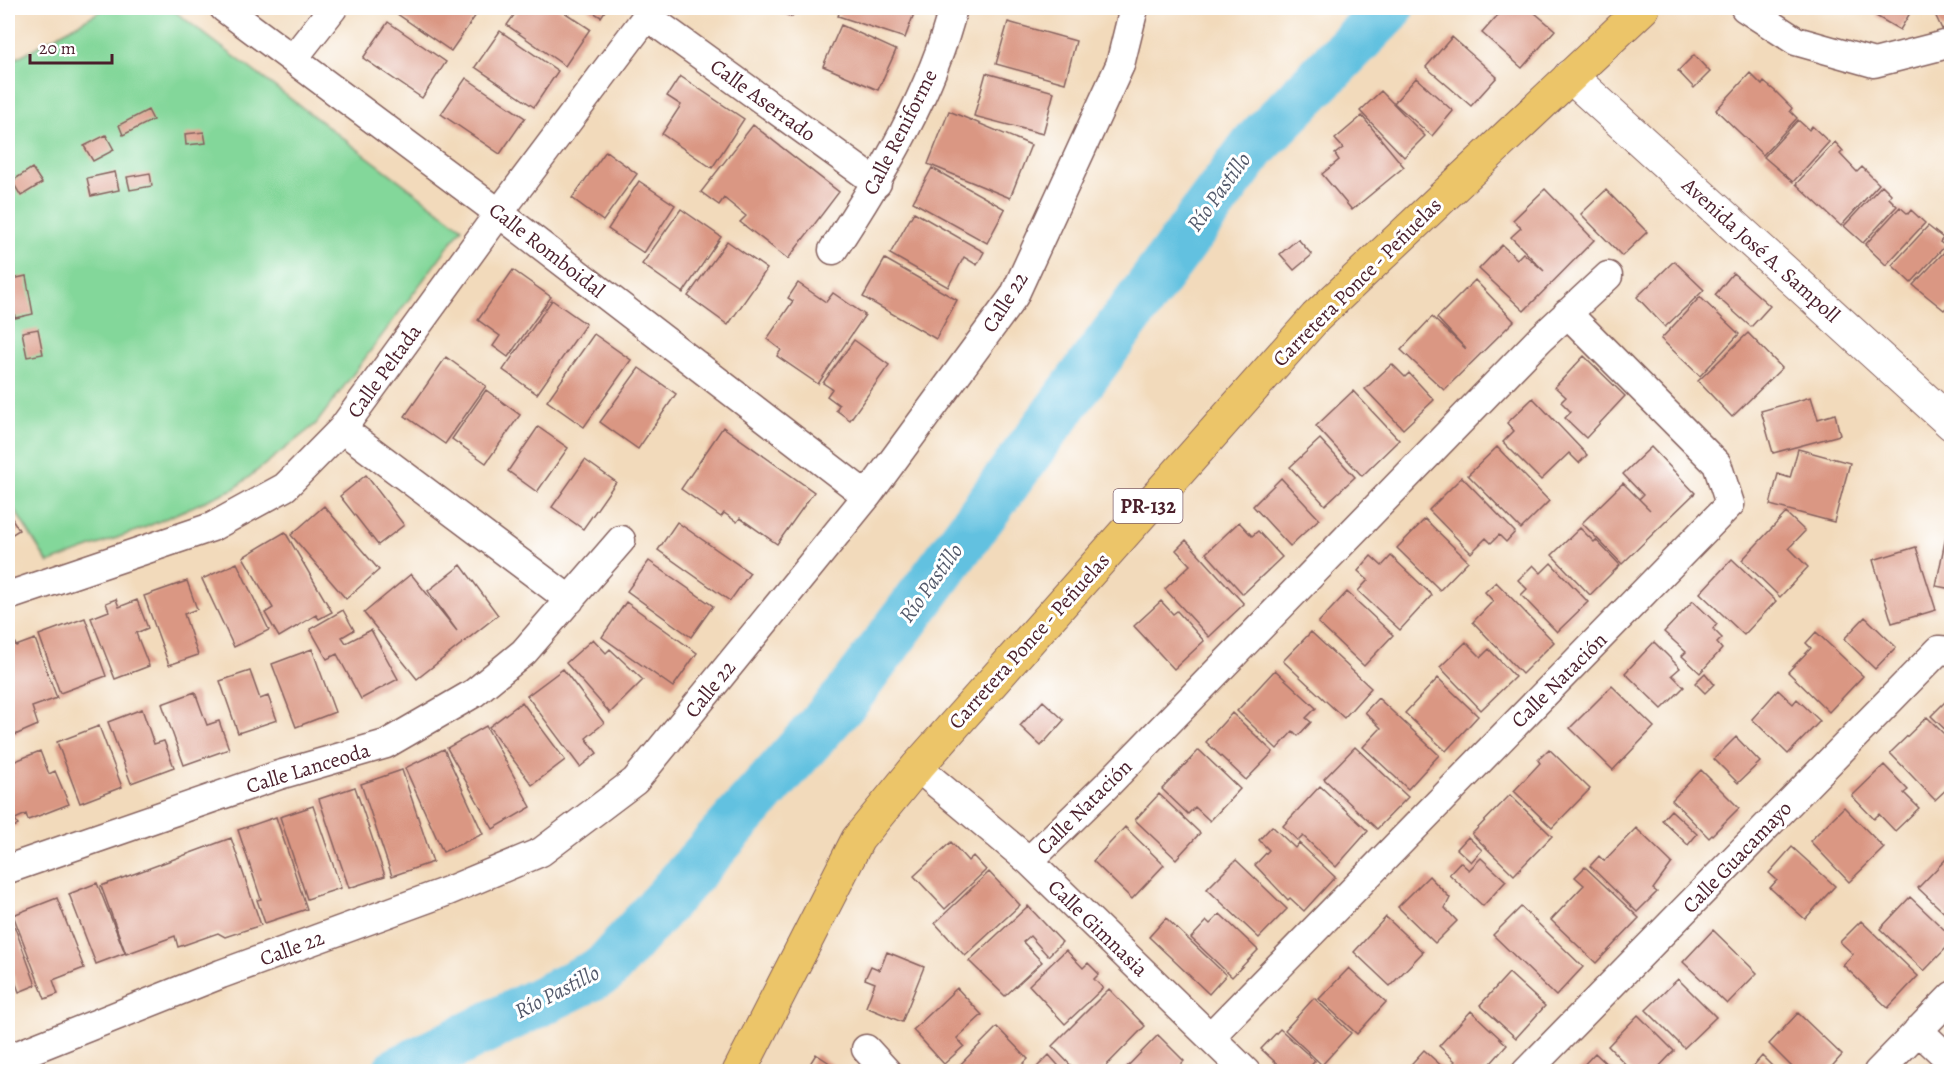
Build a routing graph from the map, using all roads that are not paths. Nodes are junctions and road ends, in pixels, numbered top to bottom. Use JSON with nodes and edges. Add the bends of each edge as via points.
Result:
{"nodes":[{"id":1,"x":224,"y":8,"type":"edge"},
{"id":2,"x":333,"y":8,"type":"edge"},
{"id":3,"x":953,"y":8,"type":"edge"},
{"id":4,"x":1134,"y":8,"type":"edge"},
{"id":5,"x":1643,"y":8,"type":"edge"},
{"id":6,"x":1745,"y":8,"type":"edge"},
{"id":7,"x":651,"y":12,"type":"edge"},
{"id":8,"x":1952,"y":43,"type":"edge"},
{"id":9,"x":293,"y":59,"type":"junction"},
{"id":10,"x":1570,"y":76,"type":"junction"},
{"id":11,"x":877,"y":183,"type":"junction"},
{"id":12,"x":499,"y":213,"type":"junction"},
{"id":13,"x":833,"y":250,"type":"dead end"},
{"id":14,"x":1608,"y":276,"type":"dead end"},
{"id":15,"x":1567,"y":314,"type":"junction"},
{"id":16,"x":1952,"y":424,"type":"edge"},
{"id":17,"x":342,"y":429,"type":"junction"},
{"id":18,"x":867,"y":496,"type":"junction"},
{"id":19,"x":621,"y":540,"type":"dead end"},
{"id":20,"x":8,"y":596,"type":"edge"},
{"id":21,"x":570,"y":600,"type":"junction"},
{"id":22,"x":1952,"y":651,"type":"edge"},
{"id":23,"x":917,"y":767,"type":"junction"},
{"id":24,"x":1029,"y":861,"type":"junction"},
{"id":25,"x":8,"y":869,"type":"edge"},
{"id":26,"x":1952,"y":996,"type":"edge"},
{"id":27,"x":1918,"y":1030,"type":"junction"},
{"id":28,"x":1210,"y":1037,"type":"junction"},
{"id":29,"x":866,"y":1049,"type":"dead end"},
{"id":30,"x":8,"y":1059,"type":"edge"},
{"id":31,"x":1952,"y":1062,"type":"edge"},
{"id":32,"x":739,"y":1071,"type":"edge"},
{"id":33,"x":887,"y":1071,"type":"edge"},
{"id":34,"x":1246,"y":1071,"type":"edge"},
{"id":35,"x":1526,"y":1071,"type":"edge"},
{"id":36,"x":1878,"y":1071,"type":"edge"}],
"edges":[{"from":1,"to":9,"type":"street","name":"Calle Romboidal"},
{"from":2,"to":9,"type":"street"},
{"from":3,"to":11,"type":"street","name":"Calle Reniforme","via":[[944,46]]},
{"from":4,"to":18,"type":"street","name":"Calle 22","via":[[1120,65],[1014,296]]},
{"from":5,"to":10,"type":"main road","name":"Carretera Ponce - Peñuelas","number":"PR-132"},
{"from":6,"to":8,"type":"street","via":[[1796,41],[1874,63]]},
{"from":7,"to":11,"type":"street","name":"Calle Aserrado"},
{"from":7,"to":12,"type":"street","name":"Calle Peltada"},
{"from":9,"to":12,"type":"street","name":"Calle Romboidal"},
{"from":10,"to":16,"type":"street","name":"Avenida José A. Sampoll"},
{"from":10,"to":23,"type":"main road","name":"Carretera Ponce - Peñuelas","number":"PR-132","via":[[1316,317]]},
{"from":11,"to":13,"type":"street","name":"Calle Reniforme"},
{"from":12,"to":17,"type":"street","name":"Calle Peltada"},
{"from":12,"to":18,"type":"street","name":"Calle Romboidal"},
{"from":14,"to":15,"type":"street","name":"Calle Natación"},
{"from":15,"to":24,"type":"street","name":"Calle Natación"},
{"from":15,"to":28,"type":"street","name":"Calle Natación","via":[[1717,464],[1730,504]]},
{"from":17,"to":20,"type":"street","name":"Calle Peltada","via":[[285,487],[212,527]]},
{"from":17,"to":21,"type":"street"},
{"from":18,"to":30,"type":"street","name":"Calle 22","via":[[635,781],[541,852]]},
{"from":19,"to":21,"type":"street","name":"Calle Lanceoda"},
{"from":21,"to":25,"type":"street","name":"Calle Lanceoda","via":[[524,652],[474,693],[386,744],[279,775]]},
{"from":22,"to":35,"type":"street","name":"Calle Guacamayo","via":[[1939,650]]},
{"from":23,"to":24,"type":"street","name":"Calle Gimnasia"},
{"from":23,"to":32,"type":"main road","name":"Carretera Ponce - Peñuelas","number":"PR-132","via":[[858,839]]},
{"from":24,"to":28,"type":"street","name":"Calle Gimnasia"},
{"from":26,"to":27,"type":"street"},
{"from":27,"to":31,"type":"street"},
{"from":27,"to":36,"type":"street"},
{"from":28,"to":34,"type":"street","name":"Calle Gimnasia"},
{"from":29,"to":33,"type":"street"}]}
